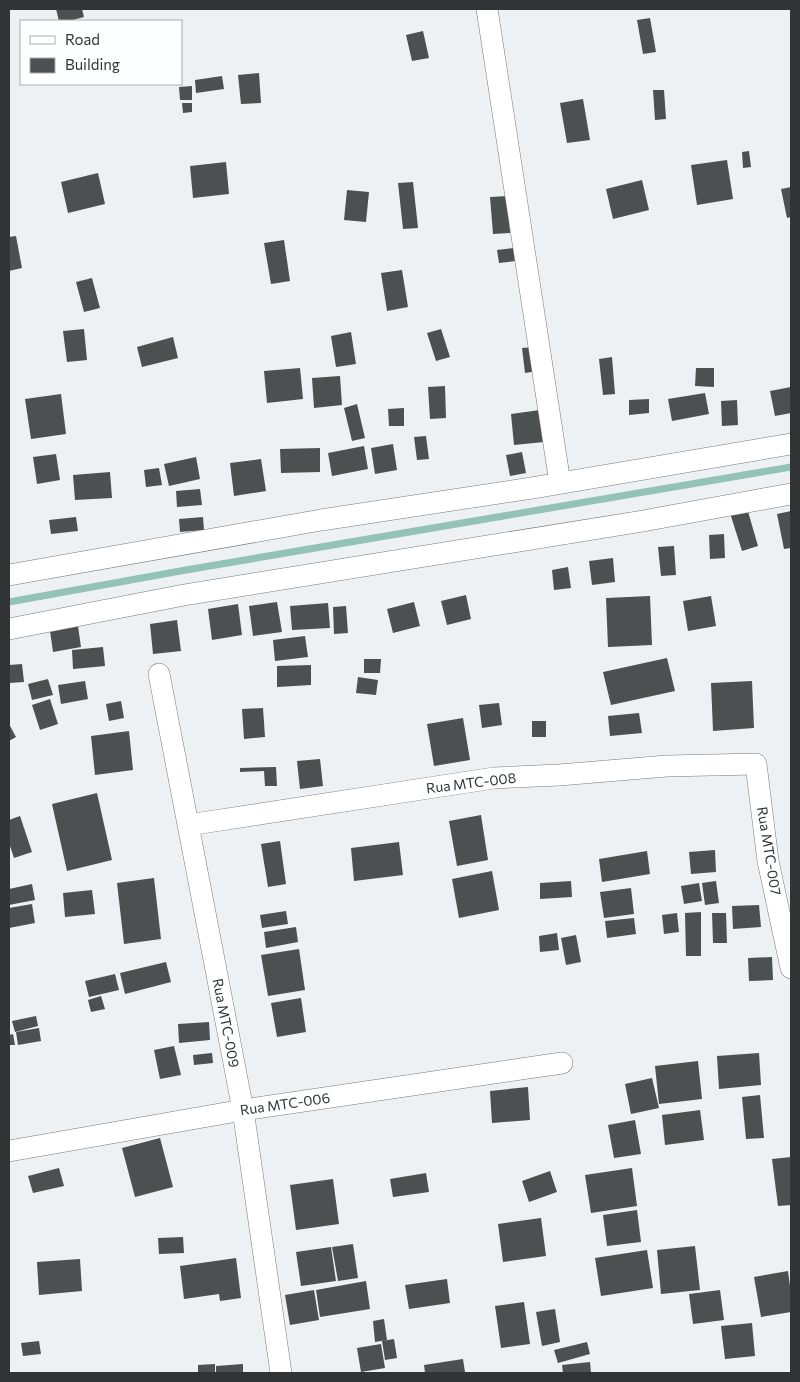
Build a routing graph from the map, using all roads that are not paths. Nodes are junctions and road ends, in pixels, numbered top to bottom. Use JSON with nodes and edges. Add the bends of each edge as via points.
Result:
{"nodes":[{"id":1,"x":487,"y":9,"type":"edge"},
{"id":2,"x":791,"y":444,"type":"edge"},
{"id":3,"x":560,"y":483,"type":"junction"},
{"id":4,"x":791,"y":494,"type":"edge"},
{"id":5,"x":9,"y":575,"type":"edge"},
{"id":6,"x":9,"y":629,"type":"edge"},
{"id":7,"x":159,"y":674,"type":"dead end"},
{"id":8,"x":756,"y":764,"type":"joint"},
{"id":9,"x":188,"y":825,"type":"junction"},
{"id":10,"x":791,"y":968,"type":"edge"},
{"id":11,"x":562,"y":1064,"type":"dead end"},
{"id":12,"x":244,"y":1110,"type":"junction"},
{"id":13,"x":9,"y":1151,"type":"edge"},
{"id":14,"x":281,"y":1373,"type":"edge"}],
"edges":[{"from":1,"to":3,"type":"street"},
{"from":2,"to":3,"type":"street"},
{"from":3,"to":5,"type":"street","via":[[311,522]]},
{"from":4,"to":6,"type":"street","via":[[184,595]]},
{"from":7,"to":9,"type":"street","name":"Rua MTC-009"},
{"from":8,"to":9,"type":"street","name":"Rua MTC-008","via":[[667,766],[494,778]]},
{"from":8,"to":10,"type":"street","name":"Rua MTC-007","via":[[768,861]]},
{"from":9,"to":12,"type":"street","name":"Rua MTC-009"},
{"from":11,"to":12,"type":"street","name":"Rua MTC-006"},
{"from":12,"to":13,"type":"street","name":"Rua MTC-006"},
{"from":12,"to":14,"type":"street","name":"Rua MTC-009"}]}
